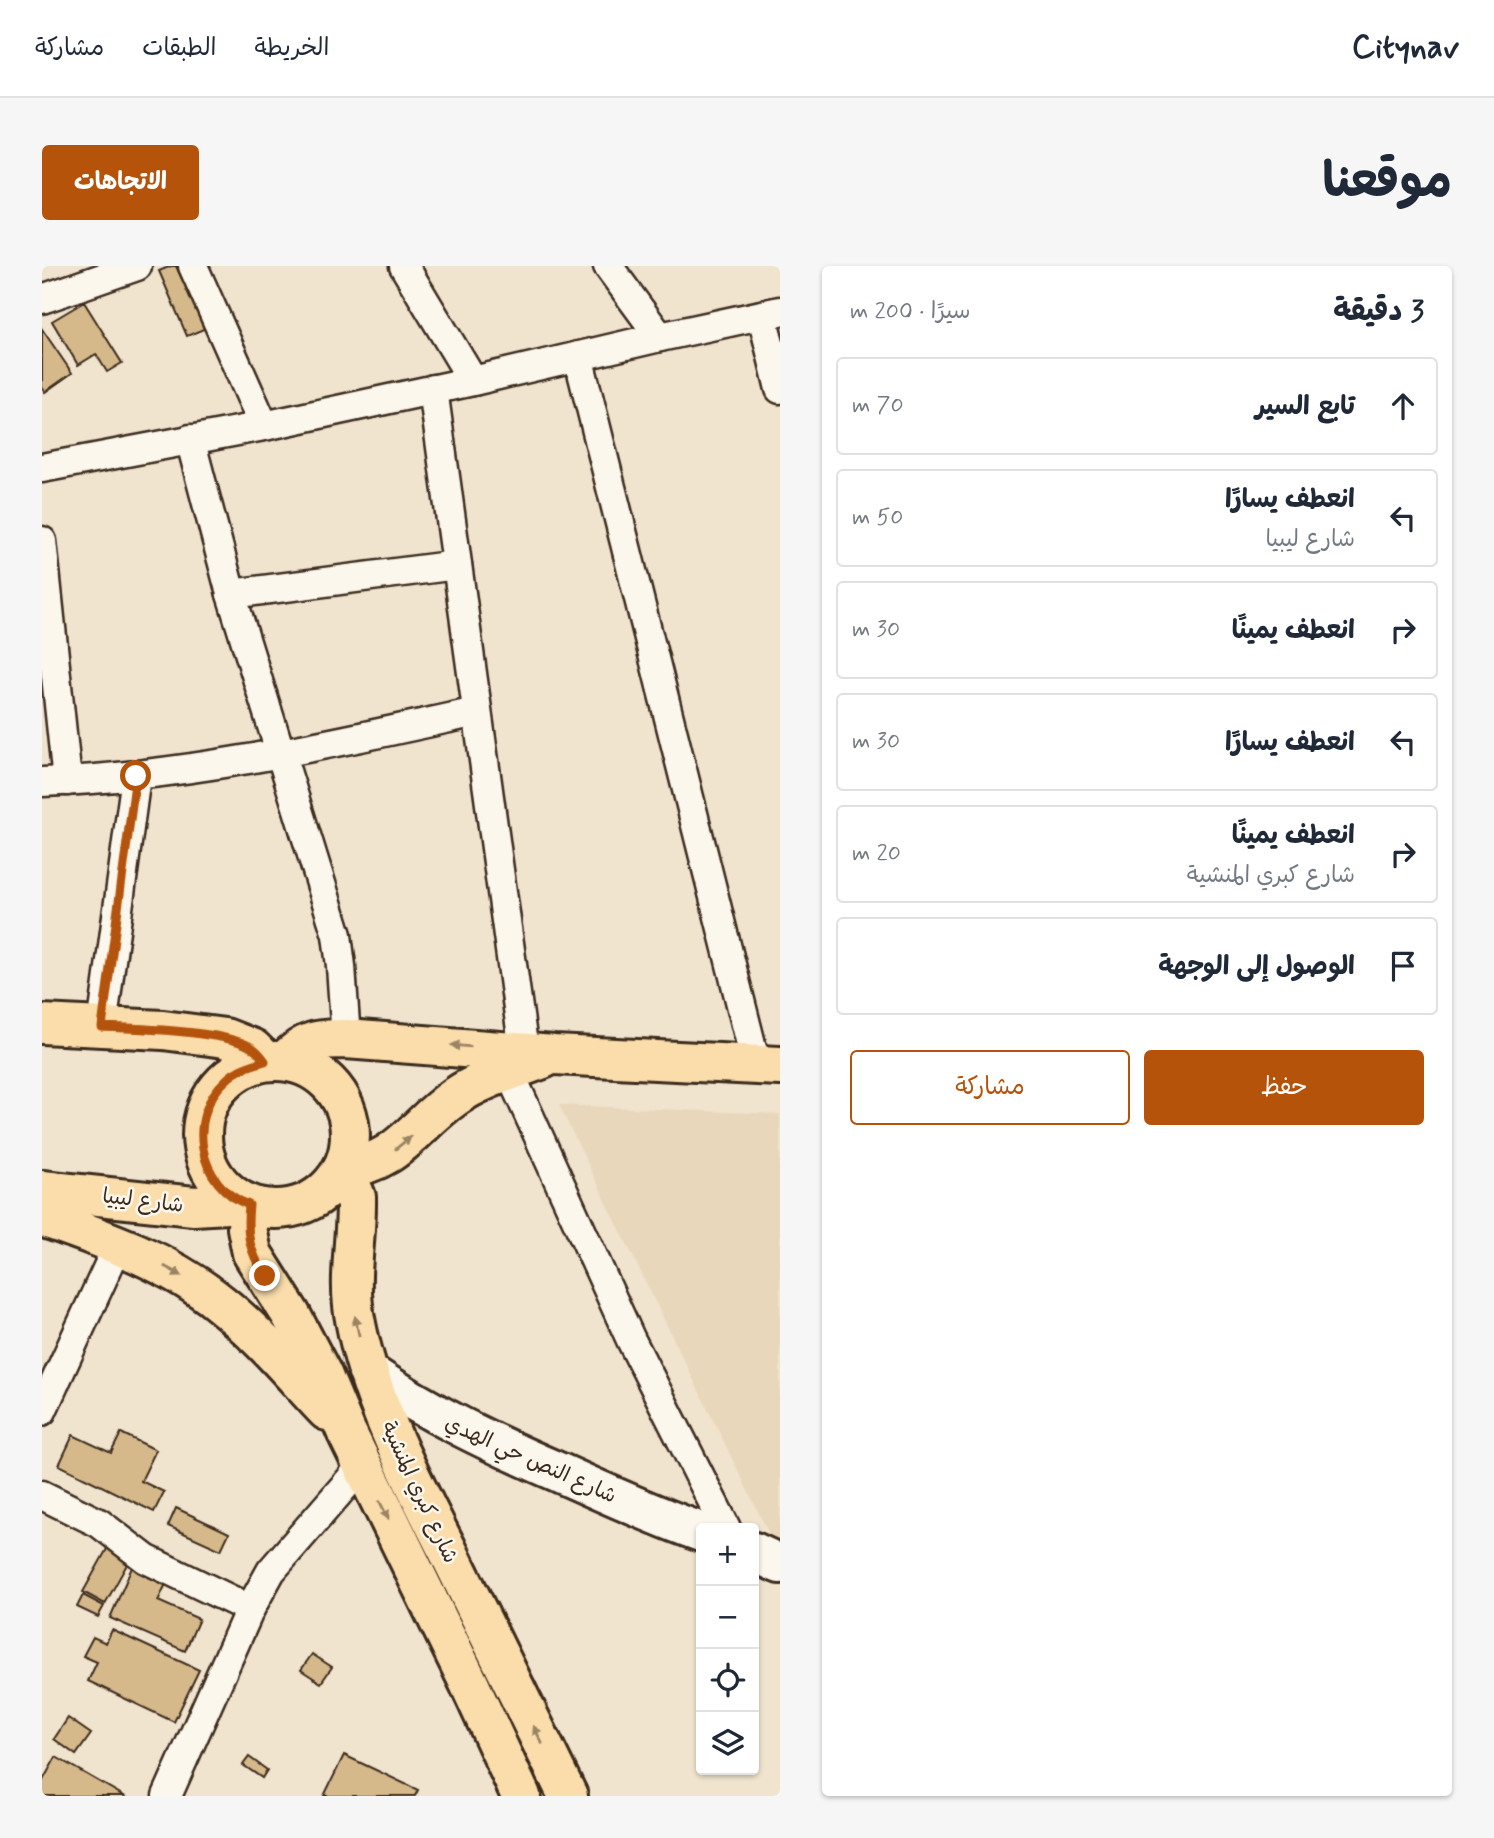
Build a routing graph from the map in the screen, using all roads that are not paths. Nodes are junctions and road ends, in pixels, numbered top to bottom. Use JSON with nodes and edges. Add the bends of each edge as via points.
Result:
{"nodes":[{"id":1,"x":137,"y":266,"type":"edge"},
{"id":2,"x":193,"y":266,"type":"edge"},
{"id":3,"x":404,"y":266,"type":"edge"},
{"id":4,"x":608,"y":266,"type":"edge"},
{"id":5,"x":42,"y":299,"type":"edge"},
{"id":6,"x":771,"y":313,"type":"edge"},
{"id":7,"x":660,"y":337,"type":"junction"},
{"id":8,"x":578,"y":356,"type":"junction"},
{"id":9,"x":473,"y":382,"type":"junction"},
{"id":10,"x":433,"y":389,"type":"junction"},
{"id":11,"x":780,"y":389,"type":"edge"},
{"id":12,"x":264,"y":426,"type":"junction"},
{"id":13,"x":190,"y":439,"type":"junction"},
{"id":14,"x":42,"y":468,"type":"edge"},
{"id":15,"x":42,"y":541,"type":"edge"},
{"id":16,"x":457,"y":565,"type":"junction"},
{"id":17,"x":231,"y":594,"type":"junction"},
{"id":18,"x":477,"y":712,"type":"junction"},
{"id":19,"x":279,"y":754,"type":"junction"},
{"id":20,"x":136,"y":776,"type":"junction"},
{"id":21,"x":54,"y":782,"type":"edge"},
{"id":22,"x":42,"y":1024,"type":"edge"},
{"id":23,"x":102,"y":1027,"type":"junction"},
{"id":24,"x":346,"y":1039,"type":"junction"},
{"id":25,"x":529,"y":1059,"type":"junction"},
{"id":26,"x":275,"y":1061,"type":"junction"},
{"id":27,"x":768,"y":1065,"type":"edge"},
{"id":28,"x":342,"y":1170,"type":"junction"},
{"id":29,"x":42,"y":1190,"type":"edge"},
{"id":30,"x":247,"y":1204,"type":"junction"},
{"id":31,"x":42,"y":1217,"type":"edge"},
{"id":32,"x":118,"y":1245,"type":"junction"},
{"id":33,"x":369,"y":1372,"type":"junction"},
{"id":34,"x":42,"y":1411,"type":"edge"},
{"id":35,"x":346,"y":1431,"type":"junction"},
{"id":36,"x":362,"y":1466,"type":"junction"},
{"id":37,"x":42,"y":1495,"type":"edge"},
{"id":38,"x":723,"y":1523,"type":"edge"},
{"id":39,"x":696,"y":1530,"type":"edge"},
{"id":40,"x":759,"y":1554,"type":"edge"},
{"id":41,"x":780,"y":1564,"type":"edge"},
{"id":42,"x":250,"y":1609,"type":"junction"},
{"id":43,"x":167,"y":1796,"type":"edge"},
{"id":44,"x":521,"y":1796,"type":"edge"},
{"id":45,"x":568,"y":1796,"type":"edge"}],
"edges":[{"from":1,"to":5,"type":"street"},
{"from":2,"to":12,"type":"street"},
{"from":3,"to":9,"type":"street"},
{"from":4,"to":7,"type":"street"},
{"from":6,"to":7,"type":"street"},
{"from":6,"to":11,"type":"street"},
{"from":7,"to":8,"type":"street"},
{"from":8,"to":9,"type":"street"},
{"from":8,"to":27,"type":"street"},
{"from":9,"to":10,"type":"street"},
{"from":10,"to":12,"type":"street"},
{"from":10,"to":16,"type":"street"},
{"from":12,"to":13,"type":"street"},
{"from":13,"to":14,"type":"street"},
{"from":13,"to":17,"type":"street"},
{"from":15,"to":21,"type":"street"},
{"from":16,"to":17,"type":"street"},
{"from":16,"to":18,"type":"street"},
{"from":17,"to":19,"type":"street"},
{"from":18,"to":19,"type":"street"},
{"from":18,"to":25,"type":"street"},
{"from":19,"to":20,"type":"street"},
{"from":19,"to":24,"type":"street","via":[[337,935]]},
{"from":20,"to":21,"type":"street"},
{"from":20,"to":23,"type":"street"},
{"from":22,"to":23,"type":"main road"},
{"from":23,"to":26,"type":"main road","via":[[225,1038]]},
{"from":25,"to":24,"type":"main road","one_way":true},
{"from":24,"to":26,"type":"main road","via":[[313,1041]]},
{"from":25,"to":27,"type":"main road"},
{"from":28,"to":25,"type":"main road","one_way":true,"via":[[386,1156],[453,1098]]},
{"from":25,"to":38,"type":"street","via":[[631,1340]]},
{"from":26,"to":28,"type":"main road","via":[[308,1067],[327,1080],[342,1099],[350,1145]]},
{"from":26,"to":30,"type":"main road","via":[[245,1067],[227,1079],[204,1114],[201,1135],[212,1176],[226,1192]]},
{"from":28,"to":30,"type":"main road","via":[[309,1202],[269,1210]]},
{"from":33,"to":28,"type":"main road","name":"شارع كبري المنشية","one_way":true,"via":[[352,1299],[356,1198]]},
{"from":29,"to":30,"type":"main road","name":"شارع ليبيا","via":[[194,1206]]},
{"from":30,"to":35,"type":"main road","name":"شارع كبري المنشية","via":[[253,1253],[306,1343]]},
{"from":31,"to":32,"type":"main road"},
{"from":32,"to":34,"type":"street"},
{"from":32,"to":35,"type":"main road","one_way":true,"via":[[172,1270],[220,1302]]},
{"from":33,"to":39,"type":"street","name":"شارع النص حي الهدي","via":[[471,1433]]},
{"from":45,"to":33,"type":"main road","name":"شارع كبري المنشية","one_way":true,"via":[[414,1482]]},
{"from":35,"to":36,"type":"main road","name":"شارع كبري المنشية"},
{"from":36,"to":42,"type":"street","via":[[271,1571]]},
{"from":36,"to":44,"type":"main road","name":"شارع كبري المنشية","one_way":true},
{"from":37,"to":42,"type":"street","via":[[99,1523],[146,1559]]},
{"from":40,"to":41,"type":"street"},
{"from":42,"to":43,"type":"street"}]}
